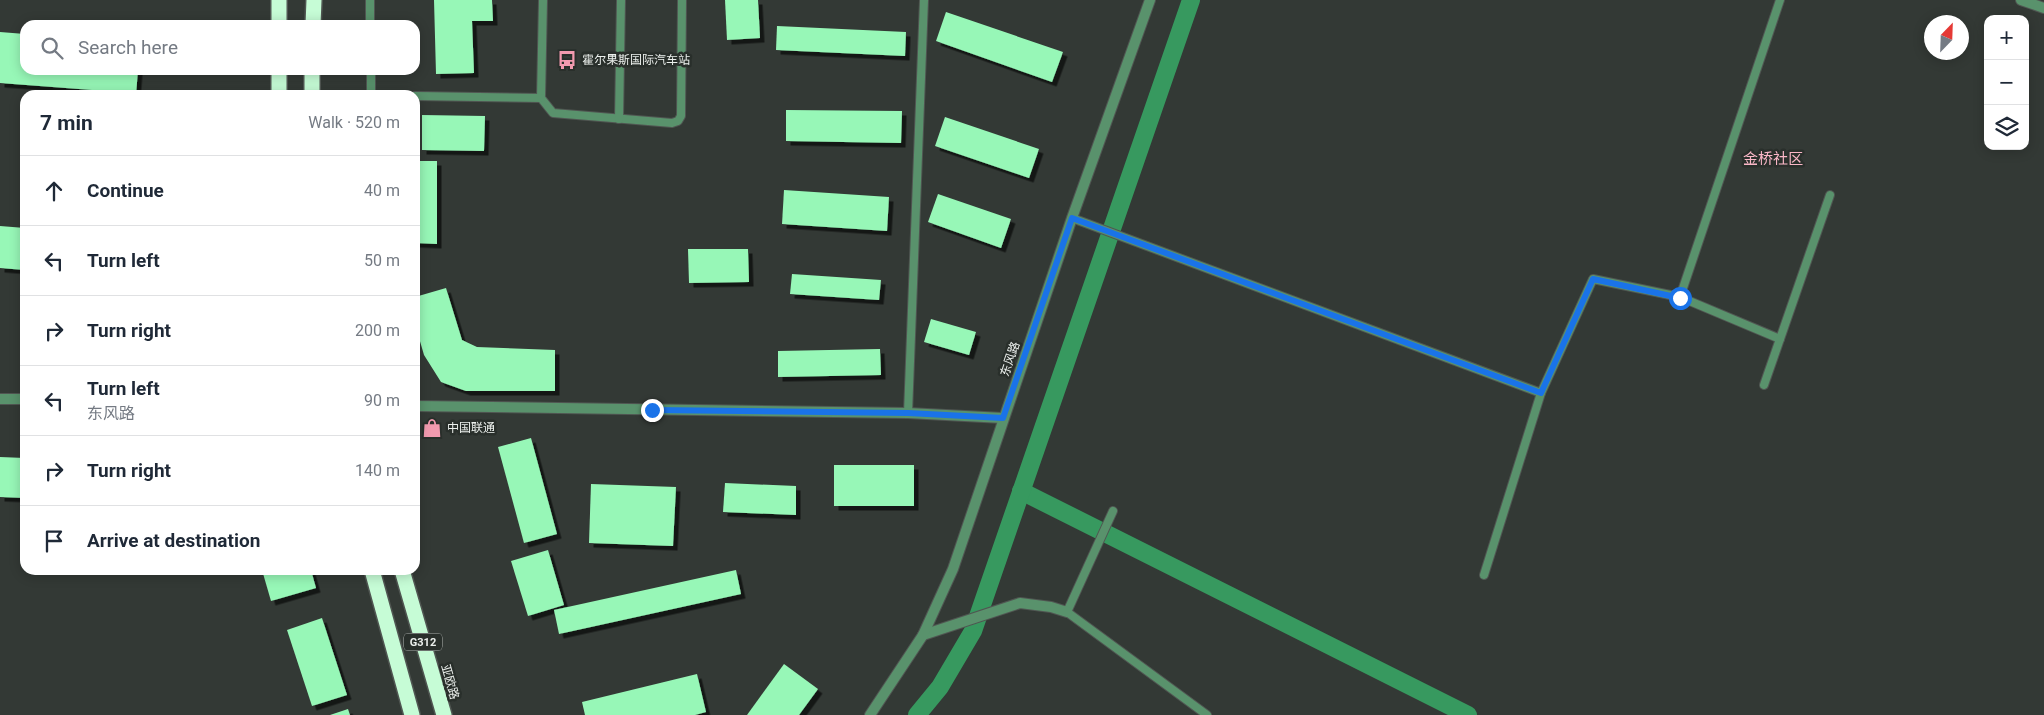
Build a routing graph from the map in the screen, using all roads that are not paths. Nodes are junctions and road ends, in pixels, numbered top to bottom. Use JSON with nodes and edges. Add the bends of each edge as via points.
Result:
{"nodes":[{"id":1,"x":279,"y":0,"type":"edge"},
{"id":2,"x":314,"y":0,"type":"edge"},
{"id":3,"x":370,"y":0,"type":"edge"},
{"id":4,"x":542,"y":0,"type":"edge"},
{"id":5,"x":621,"y":0,"type":"edge"},
{"id":6,"x":682,"y":0,"type":"edge"},
{"id":7,"x":924,"y":0,"type":"edge"},
{"id":8,"x":1150,"y":0,"type":"edge"},
{"id":9,"x":1780,"y":0,"type":"edge"},
{"id":10,"x":2021,"y":0,"type":"edge"},
{"id":11,"x":2044,"y":8,"type":"edge"},
{"id":12,"x":279,"y":20,"type":"edge"},
{"id":13,"x":313,"y":20,"type":"edge"},
{"id":14,"x":370,"y":20,"type":"edge"},
{"id":15,"x":279,"y":75,"type":"edge"},
{"id":16,"x":312,"y":75,"type":"edge"},
{"id":17,"x":371,"y":75,"type":"edge"},
{"id":18,"x":279,"y":90,"type":"edge"},
{"id":19,"x":312,"y":90,"type":"edge"},
{"id":20,"x":371,"y":90,"type":"edge"},
{"id":21,"x":420,"y":96,"type":"edge"},
{"id":22,"x":541,"y":98,"type":"junction"},
{"id":23,"x":619,"y":119,"type":"junction"},
{"id":24,"x":1830,"y":195,"type":"dead end"},
{"id":25,"x":1072,"y":218,"type":"junction"},
{"id":26,"x":1680,"y":298,"type":"junction"},
{"id":27,"x":1780,"y":339,"type":"junction"},
{"id":28,"x":1764,"y":385,"type":"dead end"},
{"id":29,"x":1541,"y":393,"type":"junction"},
{"id":30,"x":0,"y":399,"type":"edge"},
{"id":31,"x":20,"y":400,"type":"edge"},
{"id":32,"x":420,"y":406,"type":"edge"},
{"id":33,"x":908,"y":413,"type":"junction"},
{"id":34,"x":1003,"y":418,"type":"junction"},
{"id":35,"x":1113,"y":511,"type":"dead end"},
{"id":36,"x":373,"y":575,"type":"edge"},
{"id":37,"x":403,"y":575,"type":"edge"},
{"id":38,"x":1484,"y":575,"type":"dead end"},
{"id":39,"x":1067,"y":612,"type":"junction"},
{"id":40,"x":923,"y":635,"type":"junction"},
{"id":41,"x":412,"y":715,"type":"edge"},
{"id":42,"x":444,"y":715,"type":"edge"},
{"id":43,"x":870,"y":715,"type":"edge"},
{"id":44,"x":1207,"y":715,"type":"edge"}],
"edges":[{"from":1,"to":12,"type":"highway"},
{"from":2,"to":13,"type":"highway"},
{"from":3,"to":14,"type":"lane"},
{"from":4,"to":22,"type":"lane"},
{"from":5,"to":23,"type":"lane"},
{"from":6,"to":23,"type":"lane","via":[[680,119],[672,123]]},
{"from":7,"to":33,"type":"lane"},
{"from":8,"to":25,"type":"street","name":"东风路"},
{"from":9,"to":26,"type":"lane"},
{"from":10,"to":11,"type":"street"},
{"from":15,"to":18,"type":"highway"},
{"from":16,"to":19,"type":"highway"},
{"from":17,"to":20,"type":"lane"},
{"from":21,"to":22,"type":"lane"},
{"from":22,"to":23,"type":"lane","via":[[555,114]]},
{"from":24,"to":27,"type":"lane"},
{"from":25,"to":29,"type":"lane"},
{"from":25,"to":34,"type":"street","name":"东风路"},
{"from":26,"to":27,"type":"lane"},
{"from":26,"to":29,"type":"lane","via":[[1593,279]]},
{"from":27,"to":28,"type":"lane"},
{"from":29,"to":38,"type":"lane"},
{"from":30,"to":31,"type":"street"},
{"from":32,"to":33,"type":"street"},
{"from":33,"to":34,"type":"street"},
{"from":34,"to":40,"type":"street","name":"东风路","via":[[953,569]]},
{"from":35,"to":39,"type":"lane"},
{"from":36,"to":41,"type":"highway","number":"G312"},
{"from":37,"to":42,"type":"highway","name":"亚欧路","number":"G312"},
{"from":39,"to":40,"type":"street","via":[[1020,603]]},
{"from":39,"to":44,"type":"lane"},
{"from":40,"to":43,"type":"street","name":"东风路"}]}
